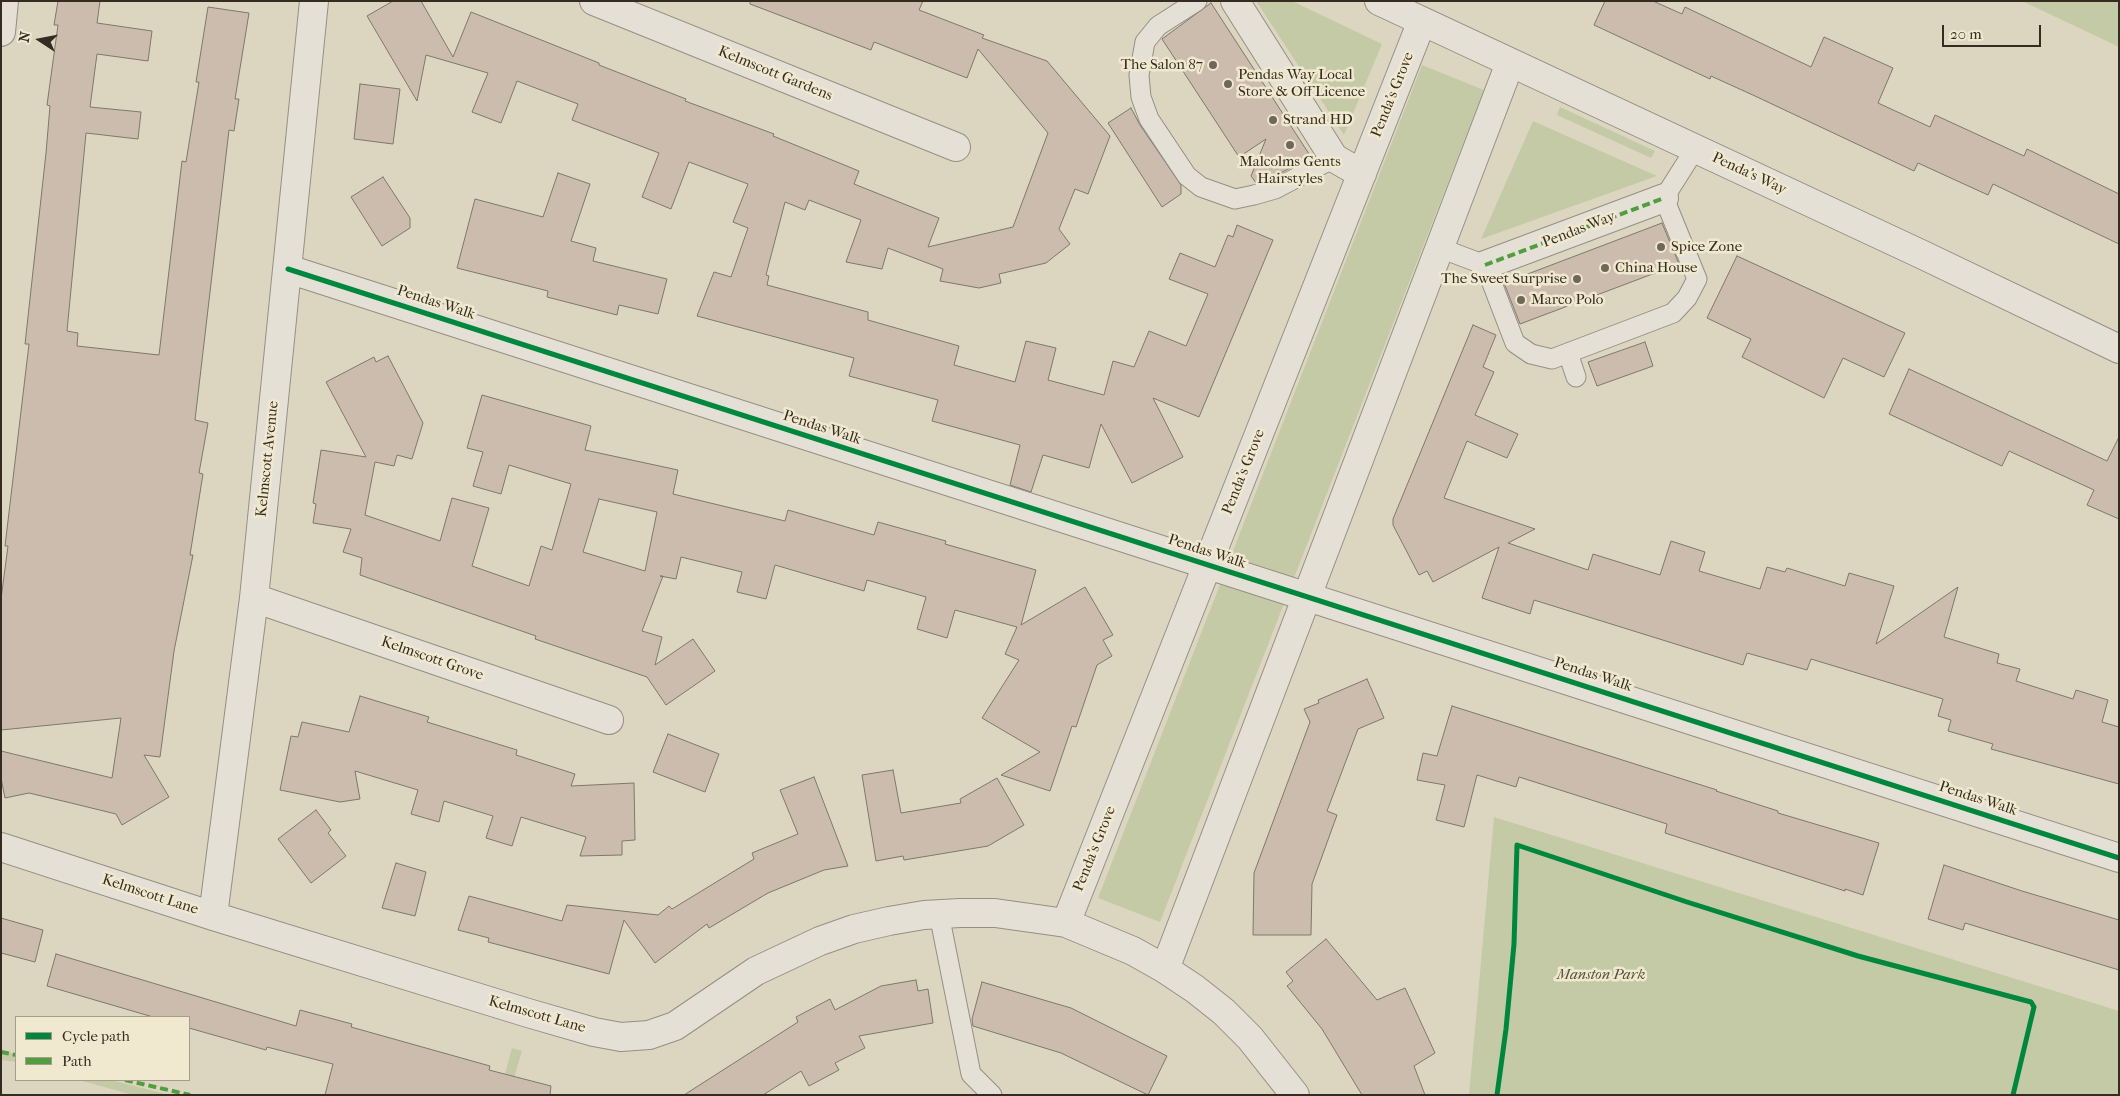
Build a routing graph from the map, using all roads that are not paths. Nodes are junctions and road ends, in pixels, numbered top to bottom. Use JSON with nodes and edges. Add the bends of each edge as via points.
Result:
{"nodes":[{"id":1,"x":4,"y":1,"type":"edge"},
{"id":2,"x":314,"y":1,"type":"edge"},
{"id":3,"x":594,"y":1,"type":"edge"},
{"id":4,"x":1197,"y":1,"type":"edge"},
{"id":5,"x":1235,"y":1,"type":"edge"},
{"id":6,"x":1379,"y":1,"type":"edge"},
{"id":7,"x":1422,"y":21,"type":"junction"},
{"id":8,"x":1,"y":32,"type":"edge"},
{"id":9,"x":1510,"y":63,"type":"junction"},
{"id":10,"x":956,"y":147,"type":"dead end"},
{"id":11,"x":1695,"y":149,"type":"junction"},
{"id":12,"x":1334,"y":158,"type":"junction"},
{"id":13,"x":1362,"y":174,"type":"junction"},
{"id":14,"x":1664,"y":198,"type":"junction"},
{"id":15,"x":1440,"y":248,"type":"junction"},
{"id":16,"x":1485,"y":265,"type":"junction"},
{"id":17,"x":288,"y":268,"type":"junction"},
{"id":18,"x":2119,"y":349,"type":"edge"},
{"id":19,"x":1568,"y":353,"type":"junction"},
{"id":20,"x":1576,"y":377,"type":"dead end"},
{"id":21,"x":1208,"y":565,"type":"junction"},
{"id":22,"x":1307,"y":596,"type":"junction"},
{"id":23,"x":254,"y":598,"type":"junction"},
{"id":24,"x":609,"y":720,"type":"dead end"},
{"id":25,"x":1,"y":847,"type":"edge"},
{"id":26,"x":2119,"y":858,"type":"edge"},
{"id":27,"x":939,"y":914,"type":"junction"},
{"id":28,"x":213,"y":916,"type":"junction"},
{"id":29,"x":1066,"y":923,"type":"junction"},
{"id":30,"x":1165,"y":969,"type":"junction"},
{"id":31,"x":992,"y":1095,"type":"edge"},
{"id":32,"x":1295,"y":1095,"type":"edge"}],
"edges":[{"from":1,"to":8,"type":"street"},
{"from":2,"to":17,"type":"street","name":"Kelmscott Avenue"},
{"from":3,"to":10,"type":"street","name":"Kelmscott Gardens"},
{"from":4,"to":12,"type":"lane","via":[[1158,26],[1145,42],[1139,75],[1141,96],[1149,119],[1187,176],[1201,187],[1235,199],[1275,188]]},
{"from":5,"to":12,"type":"street"},
{"from":6,"to":7,"type":"street","name":"Penda's Way"},
{"from":7,"to":9,"type":"street","name":"Penda's Way"},
{"from":7,"to":13,"type":"street","name":"Penda's Grove"},
{"from":9,"to":11,"type":"street","name":"Penda's Way"},
{"from":9,"to":15,"type":"street"},
{"from":11,"to":14,"type":"lane"},
{"from":11,"to":18,"type":"street","name":"Penda's Way"},
{"from":12,"to":13,"type":"street"},
{"from":13,"to":21,"type":"street","name":"Penda's Grove"},
{"from":14,"to":16,"type":"street","name":"Pendas Way"},
{"from":14,"to":19,"type":"lane","via":[[1697,279],[1687,298],[1673,313]]},
{"from":15,"to":16,"type":"lane"},
{"from":15,"to":22,"type":"street"},
{"from":16,"to":19,"type":"lane","via":[[1515,343],[1531,354],[1552,359]]},
{"from":17,"to":21,"type":"street","name":"Pendas Walk"},
{"from":17,"to":23,"type":"street","name":"Kelmscott Avenue"},
{"from":19,"to":20,"type":"lane"},
{"from":21,"to":22,"type":"street","name":"Pendas Walk"},
{"from":21,"to":29,"type":"street","name":"Penda's Grove"},
{"from":22,"to":26,"type":"street","name":"Pendas Walk"},
{"from":22,"to":30,"type":"street"},
{"from":23,"to":24,"type":"street","name":"Kelmscott Grove"},
{"from":23,"to":28,"type":"street","name":"Kelmscott Avenue"},
{"from":25,"to":28,"type":"street","name":"Kelmscott Lane"},
{"from":27,"to":28,"type":"street","name":"Kelmscott Lane","via":[[889,921],[820,941],[756,971],[675,1026],[649,1035],[621,1036],[594,1032],[528,1013]]},
{"from":27,"to":29,"type":"street","name":"Kelmscott Lane","via":[[995,914]]},
{"from":27,"to":31,"type":"lane","via":[[971,1074]]},
{"from":29,"to":30,"type":"street","name":"Kelmscott Lane","via":[[1133,950]]},
{"from":30,"to":32,"type":"street","name":"Kelmscott Lane","via":[[1195,989],[1237,1025]]}]}
